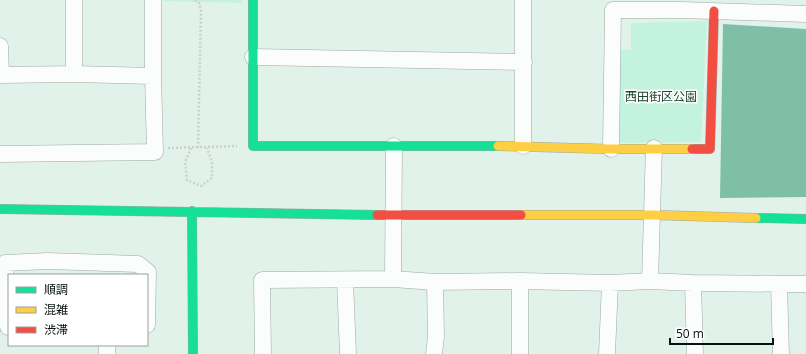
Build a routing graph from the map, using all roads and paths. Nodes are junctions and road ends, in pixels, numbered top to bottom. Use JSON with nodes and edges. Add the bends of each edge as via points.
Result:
{"nodes":[{"id":1,"x":74,"y":0,"type":"edge"},
{"id":2,"x":153,"y":0,"type":"edge"},
{"id":3,"x":195,"y":0,"type":"edge"},
{"id":4,"x":253,"y":0,"type":"edge"},
{"id":5,"x":523,"y":0,"type":"edge"},
{"id":6,"x":681,"y":5,"type":"edge"},
{"id":7,"x":787,"y":6,"type":"edge"},
{"id":8,"x":719,"y":7,"type":"edge"},
{"id":9,"x":806,"y":14,"type":"edge"},
{"id":10,"x":0,"y":46,"type":"edge"},
{"id":11,"x":253,"y":57,"type":"junction"},
{"id":12,"x":524,"y":62,"type":"junction"},
{"id":13,"x":74,"y":74,"type":"junction"},
{"id":14,"x":1,"y":75,"type":"edge"},
{"id":15,"x":153,"y":76,"type":"junction"},
{"id":16,"x":253,"y":146,"type":"junction"},
{"id":17,"x":394,"y":146,"type":"junction"},
{"id":18,"x":523,"y":146,"type":"junction"},
{"id":19,"x":155,"y":148,"type":"junction"},
{"id":20,"x":191,"y":148,"type":"junction"},
{"id":21,"x":198,"y":148,"type":"junction"},
{"id":22,"x":207,"y":148,"type":"junction"},
{"id":23,"x":654,"y":148,"type":"junction"},
{"id":24,"x":611,"y":149,"type":"junction"},
{"id":25,"x":0,"y":154,"type":"edge"},
{"id":26,"x":0,"y":209,"type":"edge"},
{"id":27,"x":192,"y":210,"type":"junction"},
{"id":28,"x":393,"y":215,"type":"junction"},
{"id":29,"x":653,"y":215,"type":"junction"},
{"id":30,"x":806,"y":219,"type":"edge"},
{"id":31,"x":148,"y":274,"type":"edge"},
{"id":32,"x":393,"y":279,"type":"junction"},
{"id":33,"x":345,"y":280,"type":"junction"},
{"id":34,"x":520,"y":281,"type":"junction"},
{"id":35,"x":650,"y":281,"type":"junction"},
{"id":36,"x":435,"y":282,"type":"junction"},
{"id":37,"x":610,"y":283,"type":"junction"},
{"id":38,"x":693,"y":283,"type":"junction"},
{"id":39,"x":779,"y":284,"type":"junction"},
{"id":40,"x":806,"y":284,"type":"edge"},
{"id":41,"x":6,"y":327,"type":"edge"},
{"id":42,"x":193,"y":354,"type":"edge"},
{"id":43,"x":263,"y":354,"type":"edge"},
{"id":44,"x":348,"y":354,"type":"edge"},
{"id":45,"x":434,"y":354,"type":"edge"},
{"id":46,"x":520,"y":354,"type":"edge"},
{"id":47,"x":607,"y":354,"type":"edge"},
{"id":48,"x":696,"y":354,"type":"edge"},
{"id":49,"x":781,"y":354,"type":"edge"}],
"edges":[{"from":1,"to":13,"type":"street"},
{"from":2,"to":15,"type":"street"},
{"from":3,"to":21,"type":"path","via":[[202,11]]},
{"from":4,"to":11,"type":"street"},
{"from":5,"to":12,"type":"street"},
{"from":6,"to":8,"type":"street"},
{"from":6,"to":24,"type":"street","via":[[613,10]]},
{"from":7,"to":8,"type":"street"},
{"from":7,"to":9,"type":"street"},
{"from":8,"to":23,"type":"street","via":[[710,149]]},
{"from":10,"to":14,"type":"street"},
{"from":11,"to":12,"type":"street"},
{"from":11,"to":16,"type":"street"},
{"from":12,"to":18,"type":"street"},
{"from":13,"to":14,"type":"street"},
{"from":13,"to":15,"type":"street"},
{"from":15,"to":19,"type":"street"},
{"from":16,"to":17,"type":"street"},
{"from":16,"to":22,"type":"path"},
{"from":17,"to":18,"type":"street"},
{"from":17,"to":28,"type":"street"},
{"from":18,"to":24,"type":"street"},
{"from":19,"to":20,"type":"path"},
{"from":19,"to":25,"type":"street","via":[[155,152]]},
{"from":20,"to":21,"type":"path"},
{"from":20,"to":22,"type":"path","via":[[186,162],[187,180],[201,186],[212,178],[212,162]]},
{"from":21,"to":22,"type":"path"},
{"from":23,"to":24,"type":"street"},
{"from":23,"to":29,"type":"street"},
{"from":26,"to":27,"type":"street"},
{"from":27,"to":28,"type":"street"},
{"from":27,"to":42,"type":"street"},
{"from":28,"to":29,"type":"street"},
{"from":28,"to":32,"type":"street"},
{"from":29,"to":30,"type":"street"},
{"from":29,"to":35,"type":"street"},
{"from":31,"to":41,"type":"street","via":[[138,264],[48,261],[6,263]]},
{"from":32,"to":33,"type":"street"},
{"from":32,"to":36,"type":"street"},
{"from":33,"to":43,"type":"street","via":[[262,280]]},
{"from":33,"to":44,"type":"street"},
{"from":34,"to":36,"type":"street"},
{"from":34,"to":37,"type":"street"},
{"from":34,"to":46,"type":"street"},
{"from":35,"to":37,"type":"street"},
{"from":35,"to":38,"type":"street"},
{"from":36,"to":45,"type":"street"},
{"from":37,"to":47,"type":"street"},
{"from":38,"to":39,"type":"street"},
{"from":38,"to":48,"type":"street"},
{"from":39,"to":40,"type":"street"},
{"from":39,"to":49,"type":"street"}]}
